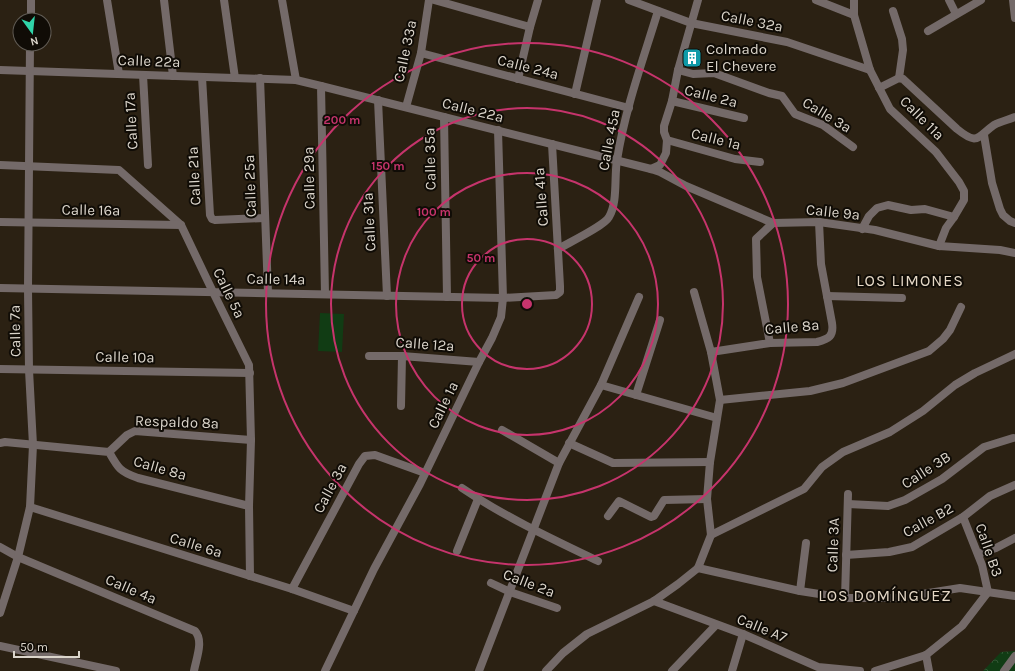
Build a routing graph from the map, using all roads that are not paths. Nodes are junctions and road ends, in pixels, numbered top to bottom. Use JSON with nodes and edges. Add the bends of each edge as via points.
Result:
{"nodes":[{"id":1,"x":31,"y":0,"type":"edge"},
{"id":2,"x":107,"y":0,"type":"edge"},
{"id":3,"x":164,"y":0,"type":"edge"},
{"id":4,"x":224,"y":0,"type":"edge"},
{"id":5,"x":282,"y":0,"type":"edge"},
{"id":6,"x":429,"y":0,"type":"edge"},
{"id":7,"x":434,"y":0,"type":"edge"},
{"id":8,"x":538,"y":0,"type":"edge"},
{"id":9,"x":597,"y":0,"type":"edge"},
{"id":10,"x":629,"y":0,"type":"edge"},
{"id":11,"x":698,"y":0,"type":"edge"},
{"id":12,"x":816,"y":0,"type":"edge"},
{"id":13,"x":854,"y":0,"type":"edge"},
{"id":14,"x":949,"y":0,"type":"edge"},
{"id":15,"x":981,"y":0,"type":"edge"},
{"id":16,"x":1013,"y":0,"type":"edge"},
{"id":17,"x":658,"y":11,"type":"junction"},
{"id":18,"x":893,"y":11,"type":"dead end"},
{"id":19,"x":30,"y":12,"type":"edge"},
{"id":20,"x":956,"y":14,"type":"junction"},
{"id":21,"x":854,"y":15,"type":"junction"},
{"id":22,"x":1015,"y":18,"type":"edge"},
{"id":23,"x":691,"y":23,"type":"junction"},
{"id":24,"x":530,"y":26,"type":"junction"},
{"id":25,"x":928,"y":31,"type":"dead end"},
{"id":26,"x":30,"y":52,"type":"edge"},
{"id":27,"x":421,"y":53,"type":"junction"},
{"id":28,"x":0,"y":70,"type":"edge"},
{"id":29,"x":678,"y":70,"type":"junction"},
{"id":30,"x":870,"y":70,"type":"junction"},
{"id":31,"x":30,"y":71,"type":"junction"},
{"id":32,"x":119,"y":74,"type":"junction"},
{"id":33,"x":143,"y":75,"type":"junction"},
{"id":34,"x":173,"y":76,"type":"junction"},
{"id":35,"x":202,"y":77,"type":"junction"},
{"id":36,"x":235,"y":78,"type":"junction"},
{"id":37,"x":260,"y":78,"type":"junction"},
{"id":38,"x":899,"y":78,"type":"junction"},
{"id":39,"x":518,"y":79,"type":"junction"},
{"id":40,"x":296,"y":80,"type":"junction"},
{"id":41,"x":321,"y":86,"type":"junction"},
{"id":42,"x":879,"y":88,"type":"junction"},
{"id":43,"x":575,"y":94,"type":"junction"},
{"id":44,"x":378,"y":100,"type":"junction"},
{"id":45,"x":672,"y":100,"type":"junction"},
{"id":46,"x":406,"y":107,"type":"junction"},
{"id":47,"x":629,"y":108,"type":"junction"},
{"id":48,"x":444,"y":117,"type":"junction"},
{"id":49,"x":1015,"y":117,"type":"edge"},
{"id":50,"x":744,"y":118,"type":"dead end"},
{"id":51,"x":498,"y":130,"type":"junction"},
{"id":52,"x":984,"y":135,"type":"junction"},
{"id":53,"x":667,"y":140,"type":"junction"},
{"id":54,"x":552,"y":144,"type":"junction"},
{"id":55,"x":853,"y":147,"type":"dead end"},
{"id":56,"x":617,"y":160,"type":"junction"},
{"id":57,"x":760,"y":162,"type":"dead end"},
{"id":58,"x":0,"y":165,"type":"edge"},
{"id":59,"x":29,"y":166,"type":"junction"},
{"id":60,"x":148,"y":166,"type":"dead end"},
{"id":61,"x":651,"y":169,"type":"junction"},
{"id":62,"x":265,"y":218,"type":"junction"},
{"id":63,"x":954,"y":218,"type":"junction"},
{"id":64,"x":0,"y":222,"type":"edge"},
{"id":65,"x":29,"y":222,"type":"junction"},
{"id":66,"x":819,"y":222,"type":"junction"},
{"id":67,"x":773,"y":223,"type":"junction"},
{"id":68,"x":1015,"y":223,"type":"edge"},
{"id":69,"x":181,"y":226,"type":"junction"},
{"id":70,"x":862,"y":228,"type":"junction"},
{"id":71,"x":939,"y":246,"type":"junction"},
{"id":72,"x":558,"y":249,"type":"junction"},
{"id":73,"x":1015,"y":254,"type":"edge"},
{"id":74,"x":0,"y":288,"type":"edge"},
{"id":75,"x":28,"y":289,"type":"junction"},
{"id":76,"x":212,"y":292,"type":"junction"},
{"id":77,"x":694,"y":292,"type":"dead end"},
{"id":78,"x":268,"y":293,"type":"junction"},
{"id":79,"x":325,"y":294,"type":"junction"},
{"id":80,"x":387,"y":296,"type":"junction"},
{"id":81,"x":827,"y":296,"type":"junction"},
{"id":82,"x":447,"y":297,"type":"junction"},
{"id":83,"x":639,"y":297,"type":"dead end"},
{"id":84,"x":503,"y":298,"type":"junction"},
{"id":85,"x":902,"y":298,"type":"dead end"},
{"id":86,"x":962,"y":306,"type":"dead end"},
{"id":87,"x":660,"y":320,"type":"dead end"},
{"id":88,"x":770,"y":343,"type":"junction"},
{"id":89,"x":711,"y":352,"type":"junction"},
{"id":90,"x":1015,"y":354,"type":"edge"},
{"id":91,"x":369,"y":356,"type":"dead end"},
{"id":92,"x":402,"y":356,"type":"junction"},
{"id":93,"x":479,"y":362,"type":"junction"},
{"id":94,"x":0,"y":369,"type":"edge"},
{"id":95,"x":29,"y":370,"type":"junction"},
{"id":96,"x":250,"y":373,"type":"junction"},
{"id":97,"x":601,"y":385,"type":"junction"},
{"id":98,"x":636,"y":395,"type":"junction"},
{"id":99,"x":720,"y":400,"type":"junction"},
{"id":100,"x":401,"y":406,"type":"dead end"},
{"id":101,"x":717,"y":418,"type":"junction"},
{"id":102,"x":502,"y":430,"type":"dead end"},
{"id":103,"x":1013,"y":438,"type":"dead end"},
{"id":104,"x":252,"y":440,"type":"junction"},
{"id":105,"x":0,"y":443,"type":"edge"},
{"id":106,"x":569,"y":443,"type":"junction"},
{"id":107,"x":32,"y":445,"type":"junction"},
{"id":108,"x":109,"y":452,"type":"junction"},
{"id":109,"x":560,"y":462,"type":"junction"},
{"id":110,"x":710,"y":462,"type":"junction"},
{"id":111,"x":425,"y":473,"type":"junction"},
{"id":112,"x":1015,"y":485,"type":"edge"},
{"id":113,"x":462,"y":488,"type":"dead end"},
{"id":114,"x":848,"y":494,"type":"dead end"},
{"id":115,"x":478,"y":499,"type":"junction"},
{"id":116,"x":707,"y":499,"type":"junction"},
{"id":117,"x":848,"y":504,"type":"junction"},
{"id":118,"x":249,"y":506,"type":"junction"},
{"id":119,"x":30,"y":507,"type":"junction"},
{"id":120,"x":608,"y":516,"type":"dead end"},
{"id":121,"x":963,"y":517,"type":"junction"},
{"id":122,"x":534,"y":530,"type":"junction"},
{"id":123,"x":711,"y":535,"type":"junction"},
{"id":124,"x":1015,"y":538,"type":"edge"},
{"id":125,"x":806,"y":543,"type":"dead end"},
{"id":126,"x":0,"y":547,"type":"edge"},
{"id":127,"x":457,"y":551,"type":"dead end"},
{"id":128,"x":978,"y":554,"type":"junction"},
{"id":129,"x":846,"y":555,"type":"junction"},
{"id":130,"x":18,"y":557,"type":"junction"},
{"id":131,"x":598,"y":561,"type":"dead end"},
{"id":132,"x":698,"y":568,"type":"junction"},
{"id":133,"x":250,"y":576,"type":"junction"},
{"id":134,"x":491,"y":584,"type":"dead end"},
{"id":135,"x":292,"y":589,"type":"junction"},
{"id":136,"x":800,"y":591,"type":"junction"},
{"id":137,"x":510,"y":592,"type":"junction"},
{"id":138,"x":988,"y":592,"type":"junction"},
{"id":139,"x":1015,"y":596,"type":"edge"},
{"id":140,"x":845,"y":598,"type":"junction"},
{"id":141,"x":654,"y":601,"type":"junction"},
{"id":142,"x":557,"y":608,"type":"dead end"},
{"id":143,"x":354,"y":611,"type":"junction"},
{"id":144,"x":0,"y":613,"type":"edge"},
{"id":145,"x":716,"y":624,"type":"junction"},
{"id":146,"x":743,"y":634,"type":"junction"},
{"id":147,"x":0,"y":646,"type":"edge"},
{"id":148,"x":926,"y":655,"type":"junction"},
{"id":149,"x":1015,"y":656,"type":"edge"},
{"id":150,"x":550,"y":669,"type":"edge"},
{"id":151,"x":819,"y":669,"type":"edge"},
{"id":152,"x":116,"y":671,"type":"edge"},
{"id":153,"x":194,"y":671,"type":"edge"},
{"id":154,"x":325,"y":671,"type":"edge"},
{"id":155,"x":479,"y":671,"type":"edge"},
{"id":156,"x":672,"y":671,"type":"edge"},
{"id":157,"x":732,"y":671,"type":"edge"},
{"id":158,"x":860,"y":671,"type":"edge"},
{"id":159,"x":875,"y":671,"type":"edge"},
{"id":160,"x":929,"y":671,"type":"edge"},
{"id":161,"x":1004,"y":671,"type":"edge"}],
"edges":[{"from":1,"to":19,"type":"street"},
{"from":2,"to":32,"type":"street"},
{"from":3,"to":34,"type":"street"},
{"from":4,"to":36,"type":"street"},
{"from":5,"to":40,"type":"street"},
{"from":6,"to":27,"type":"street","name":"Calle 33ª"},
{"from":7,"to":24,"type":"street"},
{"from":8,"to":24,"type":"street"},
{"from":9,"to":43,"type":"street"},
{"from":10,"to":17,"type":"street","name":"Calle 32ª"},
{"from":11,"to":23,"type":"street"},
{"from":12,"to":21,"type":"street"},
{"from":13,"to":21,"type":"street","name":"Calle 11ª"},
{"from":14,"to":20,"type":"street"},
{"from":15,"to":20,"type":"street"},
{"from":16,"to":22,"type":"street"},
{"from":17,"to":23,"type":"street","name":"Calle 32ª"},
{"from":17,"to":47,"type":"street","name":"Calle 45ª"},
{"from":18,"to":38,"type":"street","via":[[903,50]]},
{"from":20,"to":25,"type":"street"},
{"from":21,"to":30,"type":"street","name":"Calle 11ª"},
{"from":23,"to":29,"type":"street"},
{"from":23,"to":30,"type":"street","name":"Calle 32ª","via":[[787,42]]},
{"from":24,"to":39,"type":"street"},
{"from":26,"to":31,"type":"street","name":"Calle 7ª"},
{"from":27,"to":39,"type":"street","name":"Calle 24ª"},
{"from":27,"to":46,"type":"street","name":"Calle 33ª"},
{"from":28,"to":31,"type":"street","name":"Calle 22ª"},
{"from":29,"to":45,"type":"street"},
{"from":29,"to":55,"type":"street","name":"Calle 3ª","via":[[693,74],[714,74],[782,96],[795,114],[823,125]]},
{"from":30,"to":42,"type":"street","name":"Calle 11ª"},
{"from":31,"to":32,"type":"street","name":"Calle 22ª"},
{"from":31,"to":59,"type":"street","name":"Calle 7ª"},
{"from":32,"to":33,"type":"street","name":"Calle 22ª"},
{"from":33,"to":34,"type":"street","name":"Calle 22ª"},
{"from":33,"to":60,"type":"street","name":"Calle 17ª"},
{"from":34,"to":35,"type":"street","name":"Calle 22ª"},
{"from":35,"to":36,"type":"street","name":"Calle 22ª"},
{"from":35,"to":62,"type":"street","name":"Calle 21ª","via":[[210,215],[215,220]]},
{"from":36,"to":37,"type":"street","name":"Calle 22ª"},
{"from":37,"to":40,"type":"street","name":"Calle 22ª"},
{"from":37,"to":62,"type":"street","name":"Calle 25ª"},
{"from":38,"to":42,"type":"street"},
{"from":38,"to":52,"type":"street","via":[[966,137],[972,139]]},
{"from":39,"to":43,"type":"street","name":"Calle 24ª"},
{"from":40,"to":41,"type":"street"},
{"from":41,"to":44,"type":"street","name":"Calle 22ª"},
{"from":41,"to":79,"type":"street","name":"Calle 29ª"},
{"from":42,"to":63,"type":"street","name":"Calle 11ª","via":[[890,109],[936,152],[959,182],[964,191],[964,200]]},
{"from":43,"to":47,"type":"street","name":"Calle 24ª"},
{"from":44,"to":46,"type":"street","name":"Calle 22ª"},
{"from":44,"to":80,"type":"street","name":"Calle 31ª"},
{"from":45,"to":50,"type":"street","name":"Calle 2ª"},
{"from":45,"to":53,"type":"street","via":[[664,126]]},
{"from":46,"to":48,"type":"street","name":"Calle 22ª"},
{"from":47,"to":56,"type":"street","name":"Calle 45ª"},
{"from":48,"to":51,"type":"street","name":"Calle 22ª"},
{"from":48,"to":82,"type":"street","name":"Calle 35ª"},
{"from":49,"to":52,"type":"street","via":[[995,125]]},
{"from":51,"to":54,"type":"street","name":"Calle 22ª"},
{"from":51,"to":84,"type":"street","name":"Calle 1ª"},
{"from":52,"to":68,"type":"street","via":[[992,183],[1000,209],[1006,218]]},
{"from":53,"to":57,"type":"street","name":"Calle 1ª","via":[[735,159]]},
{"from":53,"to":61,"type":"street","via":[[666,153],[660,165]]},
{"from":54,"to":56,"type":"street","name":"Calle 22ª"},
{"from":54,"to":72,"type":"street","name":"Calle 41ª"},
{"from":56,"to":61,"type":"street","name":"Calle 22ª"},
{"from":56,"to":72,"type":"street","name":"Calle 45ª","via":[[613,207],[609,218]]},
{"from":58,"to":59,"type":"street","name":"Calle 5ª"},
{"from":59,"to":65,"type":"street","name":"Calle 7ª"},
{"from":59,"to":69,"type":"street","name":"Calle 5ª","via":[[118,170]]},
{"from":61,"to":67,"type":"street","name":"Calle 22ª"},
{"from":62,"to":78,"type":"street","name":"Calle 25ª"},
{"from":63,"to":70,"type":"street","via":[[925,209],[911,210],[888,205],[877,208]]},
{"from":63,"to":71,"type":"street","name":"Calle 11ª","via":[[946,228]]},
{"from":64,"to":65,"type":"street","name":"Calle 16ª"},
{"from":65,"to":69,"type":"street","name":"Calle 16ª"},
{"from":65,"to":75,"type":"street","name":"Calle 7ª"},
{"from":66,"to":67,"type":"street","name":"Calle 9ª"},
{"from":66,"to":70,"type":"street","name":"Calle 9ª"},
{"from":66,"to":81,"type":"street","name":"Calle 8ª","via":[[821,264]]},
{"from":67,"to":88,"type":"street","via":[[756,239],[758,277]]},
{"from":69,"to":76,"type":"street","name":"Calle 5ª"},
{"from":70,"to":71,"type":"street","name":"Calle 9ª"},
{"from":71,"to":73,"type":"street","name":"Calle 9ª","via":[[1000,250]]},
{"from":72,"to":84,"type":"street","name":"Calle 41ª","via":[[560,292],[556,295]]},
{"from":74,"to":75,"type":"street","name":"Calle 14ª"},
{"from":75,"to":76,"type":"street","name":"Calle 14ª"},
{"from":75,"to":95,"type":"street","name":"Calle 7ª"},
{"from":76,"to":78,"type":"street","name":"Calle 14ª"},
{"from":76,"to":96,"type":"street","name":"Calle 5ª","via":[[249,365]]},
{"from":77,"to":89,"type":"street"},
{"from":78,"to":79,"type":"street","name":"Calle 14ª"},
{"from":79,"to":80,"type":"street","name":"Calle 14ª"},
{"from":80,"to":82,"type":"street","name":"Calle 14ª"},
{"from":81,"to":85,"type":"street"},
{"from":81,"to":88,"type":"street","name":"Calle 8ª","via":[[833,330],[830,336],[817,342]]},
{"from":82,"to":84,"type":"street","name":"Calle 14ª"},
{"from":83,"to":97,"type":"street"},
{"from":84,"to":93,"type":"street","name":"Calle 1ª","via":[[500,317]]},
{"from":86,"to":99,"type":"street","via":[[950,330],[929,351],[843,383],[810,391]]},
{"from":87,"to":98,"type":"street"},
{"from":88,"to":89,"type":"street","name":"Calle 8ª"},
{"from":89,"to":99,"type":"street"},
{"from":90,"to":123,"type":"street","via":[[955,385],[923,411],[890,432],[843,452],[822,467],[804,489]]},
{"from":91,"to":92,"type":"street","name":"Calle 12ª"},
{"from":92,"to":93,"type":"street","name":"Calle 12ª"},
{"from":92,"to":100,"type":"street"},
{"from":93,"to":111,"type":"street","name":"Calle 1ª"},
{"from":94,"to":95,"type":"street","name":"Calle 10ª"},
{"from":95,"to":96,"type":"street","name":"Calle 10ª"},
{"from":95,"to":107,"type":"street","name":"Calle 7ª"},
{"from":96,"to":104,"type":"street","name":"Calle 5ª"},
{"from":97,"to":98,"type":"street"},
{"from":97,"to":106,"type":"street"},
{"from":98,"to":101,"type":"street"},
{"from":99,"to":101,"type":"street"},
{"from":101,"to":110,"type":"street"},
{"from":102,"to":109,"type":"street"},
{"from":103,"to":117,"type":"street","name":"Calle 3B","via":[[984,447],[942,479],[905,500],[888,506]]},
{"from":104,"to":108,"type":"street","name":"Respaldo 8ª","via":[[135,432],[127,434]]},
{"from":104,"to":118,"type":"street","name":"Calle 5ª"},
{"from":105,"to":107,"type":"street"},
{"from":106,"to":109,"type":"street"},
{"from":106,"to":110,"type":"street","via":[[613,463]]},
{"from":107,"to":108,"type":"street"},
{"from":107,"to":119,"type":"street","name":"Calle 7ª"},
{"from":108,"to":118,"type":"street","name":"Calle 8ª","via":[[125,474]]},
{"from":109,"to":122,"type":"street"},
{"from":110,"to":116,"type":"street"},
{"from":111,"to":135,"type":"street","name":"Calle 3ª","via":[[375,455],[365,456]]},
{"from":111,"to":143,"type":"street","name":"Calle 1ª"},
{"from":112,"to":121,"type":"street","name":"Calle B2","via":[[990,496]]},
{"from":113,"to":115,"type":"street"},
{"from":114,"to":117,"type":"street","name":"Calle 3A"},
{"from":115,"to":122,"type":"street"},
{"from":115,"to":127,"type":"street"},
{"from":116,"to":120,"type":"street","via":[[664,500],[651,517],[618,501]]},
{"from":116,"to":123,"type":"street"},
{"from":117,"to":129,"type":"street","name":"Calle 3A"},
{"from":118,"to":133,"type":"street","name":"Calle 5ª"},
{"from":119,"to":130,"type":"street","name":"Calle 7ª"},
{"from":119,"to":133,"type":"street","name":"Calle 6ª"},
{"from":121,"to":128,"type":"street","name":"Calle B3"},
{"from":121,"to":129,"type":"street","name":"Calle B2","via":[[912,547],[889,552]]},
{"from":122,"to":131,"type":"street"},
{"from":122,"to":137,"type":"street"},
{"from":123,"to":132,"type":"street"},
{"from":124,"to":128,"type":"street"},
{"from":125,"to":136,"type":"street"},
{"from":126,"to":130,"type":"street","name":"Calle 4ª"},
{"from":128,"to":138,"type":"street","name":"Calle B3"},
{"from":129,"to":140,"type":"street","name":"Calle 3A"},
{"from":130,"to":144,"type":"street","name":"Calle 7ª"},
{"from":130,"to":153,"type":"street","name":"Calle 4ª","via":[[195,631],[200,641]]},
{"from":132,"to":136,"type":"street"},
{"from":132,"to":141,"type":"street"},
{"from":133,"to":135,"type":"street","name":"Calle 6ª"},
{"from":134,"to":137,"type":"street","name":"Calle 2ª"},
{"from":135,"to":143,"type":"street","name":"Calle 6ª"},
{"from":136,"to":140,"type":"street"},
{"from":137,"to":142,"type":"street","name":"Calle 2ª"},
{"from":137,"to":155,"type":"street"},
{"from":138,"to":139,"type":"street"},
{"from":138,"to":140,"type":"street","via":[[960,588],[897,598]]},
{"from":138,"to":148,"type":"street","via":[[962,626]]},
{"from":141,"to":145,"type":"street","name":"Calle A7"},
{"from":141,"to":150,"type":"street","via":[[587,634],[563,653]]},
{"from":143,"to":154,"type":"street","name":"Calle 1ª"},
{"from":145,"to":146,"type":"street","name":"Calle A7"},
{"from":145,"to":156,"type":"street"},
{"from":146,"to":151,"type":"street","name":"Calle A7"},
{"from":146,"to":157,"type":"street"},
{"from":147,"to":152,"type":"street"},
{"from":148,"to":159,"type":"street"},
{"from":148,"to":160,"type":"street"},
{"from":149,"to":161,"type":"street"},
{"from":151,"to":158,"type":"street","name":"Calle A7"}]}
